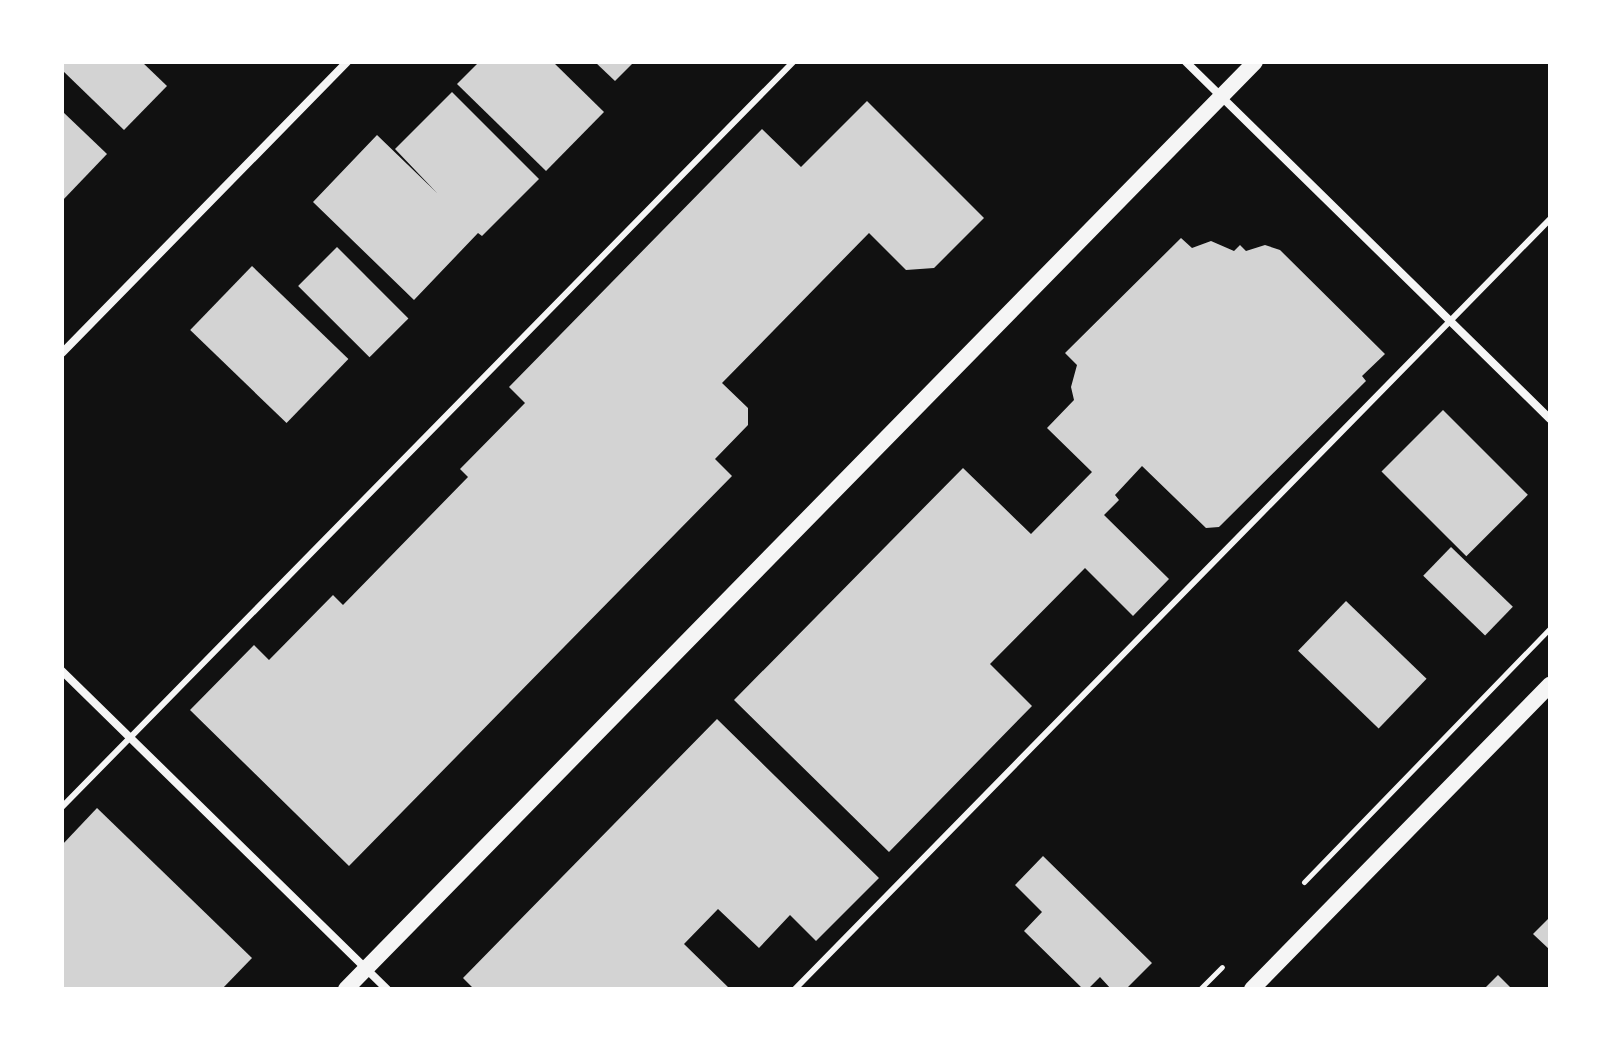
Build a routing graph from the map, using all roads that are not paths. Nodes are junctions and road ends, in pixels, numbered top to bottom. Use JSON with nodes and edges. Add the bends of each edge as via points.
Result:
{"nodes":[{"id":1,"x":347,"y":62,"type":"edge"},
{"id":2,"x":793,"y":62,"type":"edge"},
{"id":3,"x":1186,"y":62,"type":"edge"},
{"id":4,"x":1255,"y":62,"type":"edge"},
{"id":5,"x":1221,"y":97,"type":"junction"},
{"id":6,"x":1550,"y":219,"type":"edge"},
{"id":7,"x":1450,"y":321,"type":"junction"},
{"id":8,"x":62,"y":353,"type":"edge"},
{"id":9,"x":1550,"y":419,"type":"edge"},
{"id":10,"x":62,"y":671,"type":"edge"},
{"id":11,"x":1550,"y":685,"type":"edge"},
{"id":12,"x":130,"y":738,"type":"junction"},
{"id":13,"x":62,"y":807,"type":"edge"},
{"id":14,"x":366,"y":968,"type":"junction"},
{"id":15,"x":346,"y":989,"type":"edge"},
{"id":16,"x":387,"y":989,"type":"edge"},
{"id":17,"x":795,"y":989,"type":"edge"},
{"id":18,"x":1252,"y":989,"type":"edge"}],
"edges":[{"from":1,"to":8,"type":"street"},
{"from":2,"to":12,"type":"lane"},
{"from":3,"to":5,"type":"street"},
{"from":4,"to":5,"type":"main road"},
{"from":5,"to":7,"type":"street"},
{"from":5,"to":14,"type":"main road"},
{"from":6,"to":7,"type":"lane"},
{"from":7,"to":9,"type":"street"},
{"from":7,"to":17,"type":"lane"},
{"from":10,"to":12,"type":"street"},
{"from":11,"to":18,"type":"main road"},
{"from":12,"to":13,"type":"lane"},
{"from":12,"to":14,"type":"street"},
{"from":14,"to":15,"type":"main road"},
{"from":14,"to":16,"type":"street"}]}
